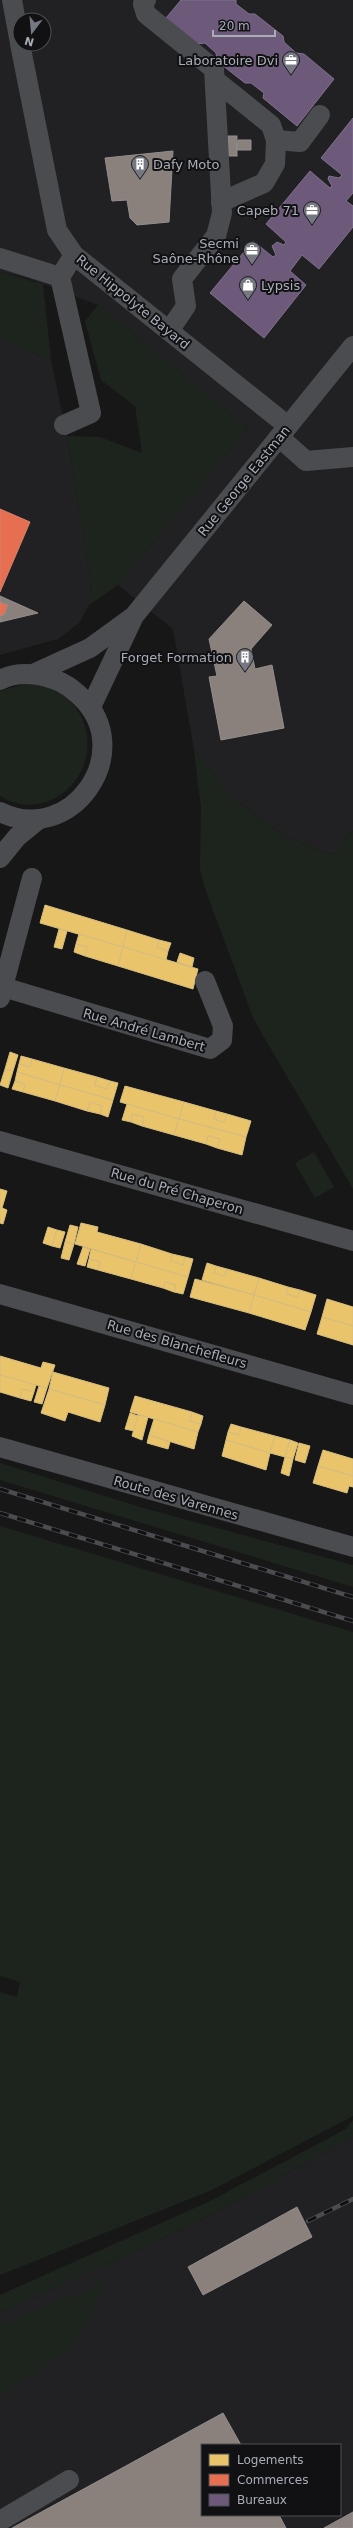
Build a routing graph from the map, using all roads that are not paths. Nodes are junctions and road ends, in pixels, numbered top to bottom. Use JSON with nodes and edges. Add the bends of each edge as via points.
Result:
{"nodes":[{"id":1,"x":12,"y":0,"type":"edge"},
{"id":2,"x":146,"y":0,"type":"edge"},
{"id":3,"x":14,"y":12,"type":"edge"},
{"id":4,"x":22,"y":52,"type":"edge"},
{"id":5,"x":214,"y":80,"type":"junction"},
{"id":6,"x":320,"y":115,"type":"dead end"},
{"id":7,"x":276,"y":140,"type":"junction"},
{"id":8,"x":221,"y":202,"type":"junction"},
{"id":9,"x":74,"y":255,"type":"junction"},
{"id":10,"x":0,"y":258,"type":"edge"},
{"id":11,"x":60,"y":277,"type":"junction"},
{"id":12,"x":169,"y":331,"type":"junction"},
{"id":13,"x":353,"y":346,"type":"edge"},
{"id":14,"x":64,"y":425,"type":"dead end"},
{"id":15,"x":284,"y":431,"type":"junction"},
{"id":16,"x":353,"y":457,"type":"edge"},
{"id":17,"x":134,"y":616,"type":"junction"},
{"id":18,"x":35,"y":673,"type":"junction"},
{"id":19,"x":0,"y":680,"type":"edge"},
{"id":20,"x":91,"y":706,"type":"junction"},
{"id":21,"x":0,"y":812,"type":"edge"},
{"id":22,"x":39,"y":819,"type":"junction"},
{"id":23,"x":0,"y":858,"type":"edge"},
{"id":24,"x":32,"y":878,"type":"dead end"},
{"id":25,"x":205,"y":980,"type":"dead end"},
{"id":26,"x":1,"y":993,"type":"edge"},
{"id":27,"x":0,"y":1141,"type":"edge"},
{"id":28,"x":353,"y":1242,"type":"edge"},
{"id":29,"x":0,"y":1294,"type":"edge"},
{"id":30,"x":353,"y":1395,"type":"edge"},
{"id":31,"x":0,"y":1447,"type":"edge"},
{"id":32,"x":353,"y":1547,"type":"edge"},
{"id":33,"x":69,"y":2480,"type":"dead end"},
{"id":34,"x":0,"y":2521,"type":"edge"}],
"edges":[{"from":1,"to":3,"type":"street","name":"Rue Hippolyte Bayard"},
{"from":2,"to":5,"type":"street","via":[[143,4],[146,14],[214,69]]},
{"from":4,"to":9,"type":"street","name":"Rue Hippolyte Bayard","via":[[57,230]]},
{"from":5,"to":7,"type":"street","via":[[272,125]]},
{"from":5,"to":8,"type":"street"},
{"from":6,"to":7,"type":"street","via":[[300,142]]},
{"from":7,"to":8,"type":"street","via":[[275,164],[264,183]]},
{"from":8,"to":12,"type":"street","via":[[222,213],[216,236],[182,279],[186,306]]},
{"from":9,"to":11,"type":"street"},
{"from":9,"to":12,"type":"street","name":"Rue Hippolyte Bayard"},
{"from":10,"to":11,"type":"street"},
{"from":11,"to":14,"type":"street","via":[[91,414]]},
{"from":12,"to":15,"type":"street","name":"Rue Hippolyte Bayard"},
{"from":13,"to":15,"type":"street","name":"Rue George Eastman"},
{"from":15,"to":16,"type":"street","name":"Rue Hippolyte Bayard","via":[[306,461]]},
{"from":15,"to":17,"type":"street","name":"Rue George Eastman"},
{"from":17,"to":18,"type":"street","name":"Rue George Eastman","via":[[90,648]]},
{"from":17,"to":20,"type":"street","name":"Rue George Eastman"},
{"from":18,"to":19,"type":"street","via":[[7,676]]},
{"from":18,"to":20,"type":"street","via":[[67,683]]},
{"from":20,"to":22,"type":"street","via":[[101,729],[103,753],[96,777],[82,797],[63,812]]},
{"from":21,"to":22,"type":"street","via":[[10,817]]},
{"from":22,"to":23,"type":"street","via":[[17,837]]},
{"from":24,"to":26,"type":"street"},
{"from":25,"to":26,"type":"street","name":"Rue André Lambert","via":[[223,1026],[222,1040],[210,1049]]},
{"from":27,"to":28,"type":"street","name":"Rue du Pré Chaperon"},
{"from":29,"to":30,"type":"street","name":"Rue des Blanchefleurs"},
{"from":31,"to":32,"type":"street","name":"Route des Varennes"},
{"from":33,"to":34,"type":"street"}]}
